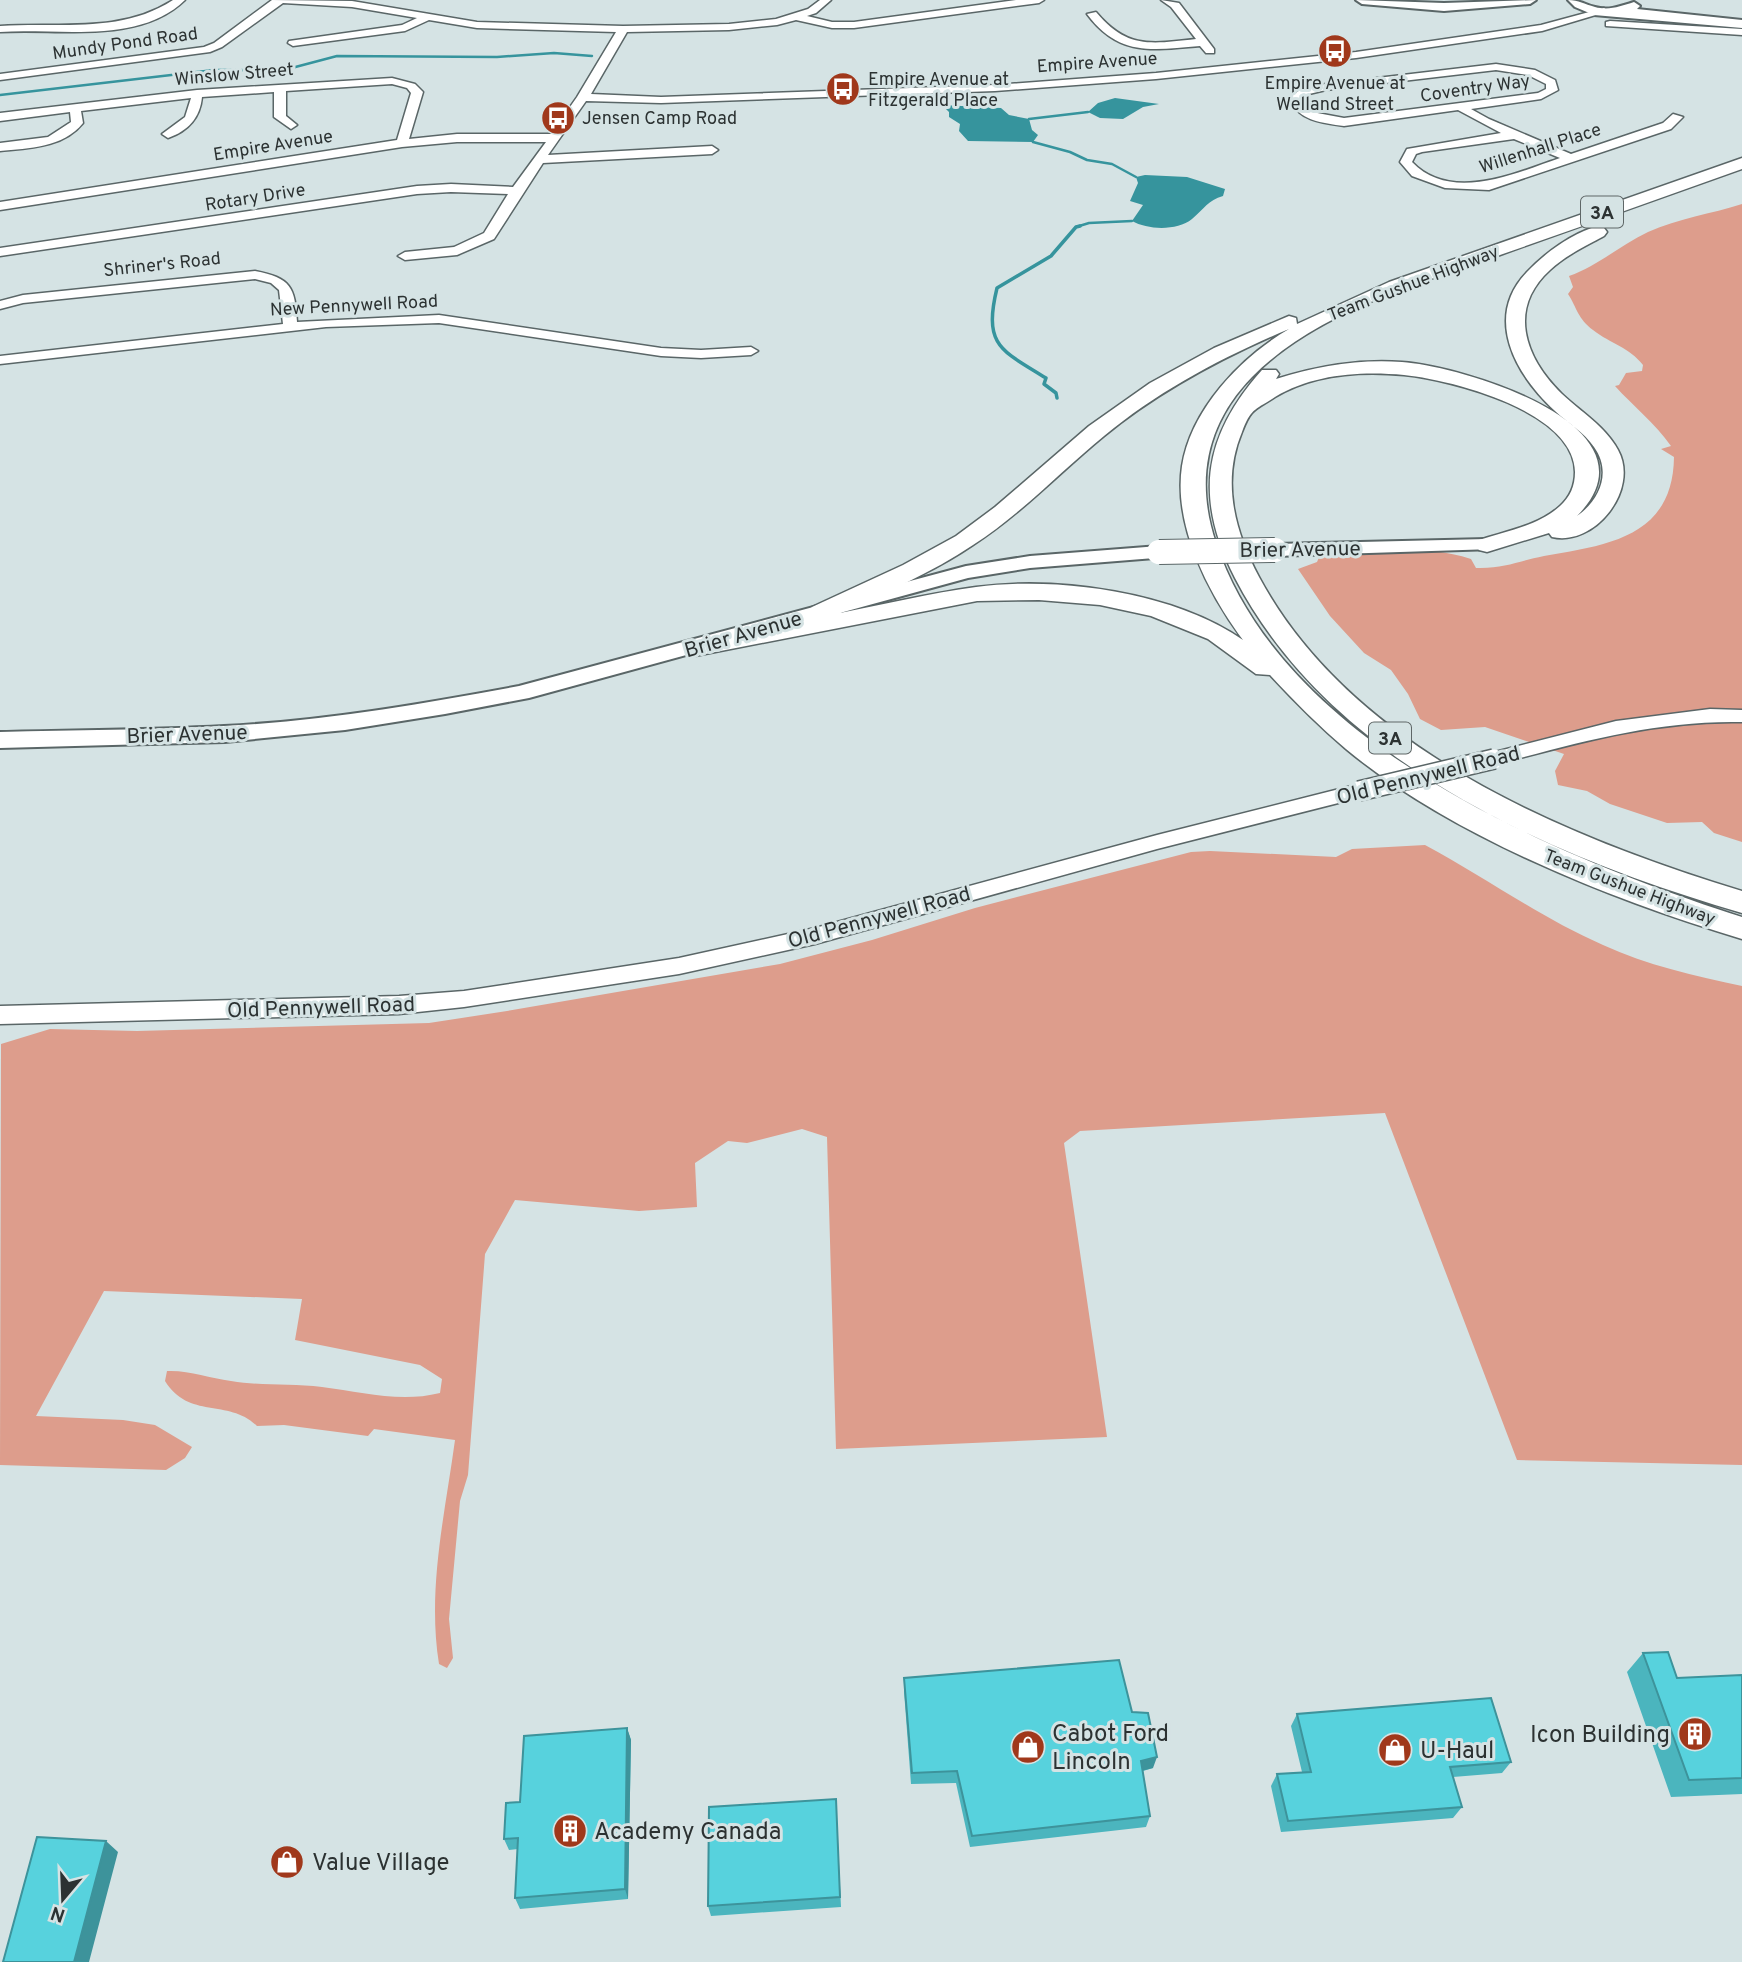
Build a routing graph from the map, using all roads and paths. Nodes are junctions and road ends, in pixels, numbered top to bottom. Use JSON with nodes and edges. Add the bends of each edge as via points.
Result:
{"nodes":[{"id":1,"x":180,"y":0,"type":"edge"},
{"id":2,"x":279,"y":0,"type":"edge"},
{"id":3,"x":826,"y":0,"type":"edge"},
{"id":4,"x":1039,"y":0,"type":"edge"},
{"id":5,"x":1166,"y":0,"type":"edge"},
{"id":6,"x":1362,"y":0,"type":"edge"},
{"id":7,"x":1527,"y":1,"type":"edge"},
{"id":8,"x":1545,"y":1,"type":"edge"},
{"id":9,"x":1652,"y":1,"type":"edge"},
{"id":10,"x":1573,"y":3,"type":"edge"},
{"id":11,"x":1631,"y":3,"type":"edge"},
{"id":12,"x":1092,"y":14,"type":"dead end"},
{"id":13,"x":1610,"y":15,"type":"junction"},
{"id":14,"x":425,"y":18,"type":"junction"},
{"id":15,"x":798,"y":18,"type":"junction"},
{"id":16,"x":1700,"y":21,"type":"junction"},
{"id":17,"x":1568,"y":22,"type":"junction"},
{"id":18,"x":1742,"y":24,"type":"edge"},
{"id":19,"x":0,"y":29,"type":"edge"},
{"id":20,"x":623,"y":29,"type":"junction"},
{"id":21,"x":1742,"y":32,"type":"edge"},
{"id":22,"x":1203,"y":42,"type":"junction"},
{"id":23,"x":293,"y":43,"type":"dead end"},
{"id":24,"x":1356,"y":55,"type":"junction"},
{"id":25,"x":1292,"y":62,"type":"junction"},
{"id":26,"x":1222,"y":68,"type":"junction"},
{"id":27,"x":1304,"y":71,"type":"dead end"},
{"id":28,"x":0,"y":77,"type":"edge"},
{"id":29,"x":1315,"y":79,"type":"dead end"},
{"id":30,"x":1395,"y":79,"type":"junction"},
{"id":31,"x":280,"y":88,"type":"junction"},
{"id":32,"x":1326,"y":88,"type":"junction"},
{"id":33,"x":197,"y":93,"type":"junction"},
{"id":34,"x":583,"y":97,"type":"junction"},
{"id":35,"x":75,"y":108,"type":"junction"},
{"id":36,"x":1462,"y":108,"type":"junction"},
{"id":37,"x":0,"y":117,"type":"edge"},
{"id":38,"x":1677,"y":117,"type":"dead end"},
{"id":39,"x":291,"y":125,"type":"dead end"},
{"id":40,"x":168,"y":134,"type":"dead end"},
{"id":41,"x":1514,"y":135,"type":"junction"},
{"id":42,"x":554,"y":138,"type":"junction"},
{"id":43,"x":402,"y":143,"type":"junction"},
{"id":44,"x":0,"y":147,"type":"edge"},
{"id":45,"x":712,"y":150,"type":"dead end"},
{"id":46,"x":1570,"y":158,"type":"junction"},
{"id":47,"x":542,"y":159,"type":"junction"},
{"id":48,"x":1742,"y":163,"type":"edge"},
{"id":49,"x":1742,"y":180,"type":"edge"},
{"id":50,"x":517,"y":191,"type":"junction"},
{"id":51,"x":0,"y":206,"type":"edge"},
{"id":52,"x":1598,"y":232,"type":"junction"},
{"id":53,"x":0,"y":252,"type":"edge"},
{"id":54,"x":405,"y":256,"type":"dead end"},
{"id":55,"x":1396,"y":286,"type":"junction"},
{"id":56,"x":0,"y":305,"type":"edge"},
{"id":57,"x":290,"y":326,"type":"junction"},
{"id":58,"x":751,"y":351,"type":"dead end"},
{"id":59,"x":0,"y":360,"type":"edge"},
{"id":60,"x":1239,"y":414,"type":"junction"},
{"id":61,"x":1487,"y":545,"type":"junction"},
{"id":62,"x":821,"y":611,"type":"junction"},
{"id":63,"x":695,"y":648,"type":"junction"},
{"id":64,"x":1318,"y":709,"type":"junction"},
{"id":65,"x":1742,"y":716,"type":"edge"},
{"id":66,"x":0,"y":740,"type":"edge"},
{"id":67,"x":1742,"y":902,"type":"edge"},
{"id":68,"x":1742,"y":928,"type":"edge"},
{"id":69,"x":0,"y":1015,"type":"edge"}],
"edges":[{"from":1,"to":19,"type":"street","via":[[160,15],[127,24]]},
{"from":2,"to":14,"type":"street","via":[[374,7]]},
{"from":2,"to":28,"type":"street","name":"Mundy Pond Road","via":[[206,50]]},
{"from":3,"to":15,"type":"street"},
{"from":4,"to":15,"type":"street","via":[[854,25]]},
{"from":5,"to":22,"type":"street"},
{"from":6,"to":7,"type":"main road","via":[[1444,7]]},
{"from":7,"to":8,"type":"main road"},
{"from":9,"to":11,"type":"main road"},
{"from":9,"to":16,"type":"main road","via":[[1664,13]]},
{"from":10,"to":13,"type":"main road"},
{"from":10,"to":17,"type":"street"},
{"from":11,"to":13,"type":"main road"},
{"from":11,"to":16,"type":"main road"},
{"from":12,"to":22,"type":"street","via":[[1114,37],[1129,42]]},
{"from":13,"to":16,"type":"main road"},
{"from":13,"to":17,"type":"street","name":"Empire Avenue"},
{"from":13,"to":21,"type":"street"},
{"from":14,"to":20,"type":"street","via":[[501,26]]},
{"from":14,"to":23,"type":"street","via":[[397,30]]},
{"from":15,"to":20,"type":"street","via":[[729,27]]},
{"from":16,"to":18,"type":"main road"},
{"from":17,"to":24,"type":"street","name":"Empire Avenue"},
{"from":20,"to":34,"type":"street"},
{"from":22,"to":26,"type":"street"},
{"from":24,"to":25,"type":"street","name":"Empire Avenue"},
{"from":24,"to":30,"type":"street"},
{"from":25,"to":26,"type":"street","name":"Empire Avenue"},
{"from":25,"to":27,"type":"street"},
{"from":26,"to":34,"type":"street","name":"Empire Avenue","via":[[1007,87],[734,90],[661,100]]},
{"from":29,"to":32,"type":"street"},
{"from":30,"to":32,"type":"street","name":"Coventry Way"},
{"from":30,"to":36,"type":"street","name":"Coventry Way","via":[[1496,67],[1531,72],[1552,86],[1541,96]]},
{"from":31,"to":33,"type":"street","name":"Winslow Street"},
{"from":31,"to":39,"type":"street","via":[[280,117]]},
{"from":31,"to":43,"type":"street","name":"Winslow Street","via":[[379,81],[411,86],[417,94]]},
{"from":32,"to":36,"type":"street","name":"Coventry Way","via":[[1297,95],[1295,104],[1312,116],[1344,122]]},
{"from":33,"to":35,"type":"street","name":"Winslow Street"},
{"from":33,"to":40,"type":"street","via":[[194,115]]},
{"from":34,"to":42,"type":"street"},
{"from":35,"to":37,"type":"street","name":"Winslow Street"},
{"from":35,"to":44,"type":"street","via":[[77,123],[63,135]]},
{"from":36,"to":41,"type":"street"},
{"from":38,"to":46,"type":"street","name":"Willenhall Place","via":[[1667,126]]},
{"from":41,"to":46,"type":"street"},
{"from":41,"to":46,"type":"street","name":"Willenhall Place","via":[[1420,149],[1411,152],[1406,162],[1430,179],[1478,187]]},
{"from":42,"to":43,"type":"street","name":"Empire Avenue","via":[[467,137]]},
{"from":42,"to":47,"type":"street"},
{"from":43,"to":51,"type":"street","name":"Empire Avenue"},
{"from":45,"to":47,"type":"street"},
{"from":47,"to":50,"type":"street"},
{"from":48,"to":55,"type":"highway","name":"Team Gushue Highway","number":"3A"},
{"from":49,"to":52,"type":"highway","name":"Team Gushue Highway","number":"3A"},
{"from":50,"to":53,"type":"street","name":"Rotary Drive","via":[[417,190]]},
{"from":50,"to":54,"type":"street","via":[[482,242],[457,251]]},
{"from":52,"to":60,"type":"highway","name":"Team Gushue Highway","number":"3A","via":[[1384,307],[1324,333],[1278,365]]},
{"from":52,"to":61,"type":"highway","via":[[1541,268],[1520,294],[1513,321],[1521,351],[1537,379],[1606,449],[1612,462],[1613,487],[1600,508],[1573,528]]},
{"from":55,"to":62,"type":"highway","via":[[1279,326],[1186,369],[1115,417],[964,541]]},
{"from":55,"to":64,"type":"highway","name":"Team Gushue Highway","number":"3A","via":[[1293,334],[1254,363],[1209,418],[1195,460],[1195,515],[1202,544],[1224,592],[1263,651]]},
{"from":56,"to":57,"type":"street","name":"Shriner's Road","via":[[255,275],[284,284]]},
{"from":57,"to":58,"type":"street","name":"New Pennywell Road","via":[[439,319],[661,352]]},
{"from":57,"to":59,"type":"street","name":"New Pennywell Road"},
{"from":60,"to":61,"type":"highway","via":[[1271,390],[1305,377],[1371,368],[1446,375],[1524,402],[1575,440],[1586,466],[1586,479],[1576,503],[1564,514],[1537,529]]},
{"from":60,"to":67,"type":"highway","name":"Team Gushue Highway","number":"3A","via":[[1221,458],[1218,493],[1228,541],[1256,601],[1322,680],[1406,750],[1487,802],[1631,865]]},
{"from":61,"to":62,"type":"main road","name":"Brier Avenue","bridge":true,"via":[[1159,552],[1030,562],[966,572]]},
{"from":62,"to":63,"type":"main road","name":"Brier Avenue"},
{"from":63,"to":64,"type":"highway","via":[[977,594],[1064,592],[1162,611],[1218,635]]},
{"from":63,"to":66,"type":"main road","name":"Brier Avenue","via":[[522,693],[345,722],[225,734]]},
{"from":64,"to":68,"type":"highway","name":"Team Gushue Highway","number":"3A","via":[[1394,771],[1549,858]]},
{"from":65,"to":69,"type":"street","name":"Old Pennywell Road","bridge":true,"via":[[1650,720],[1157,842],[815,936],[679,966],[399,1005]]}]}
